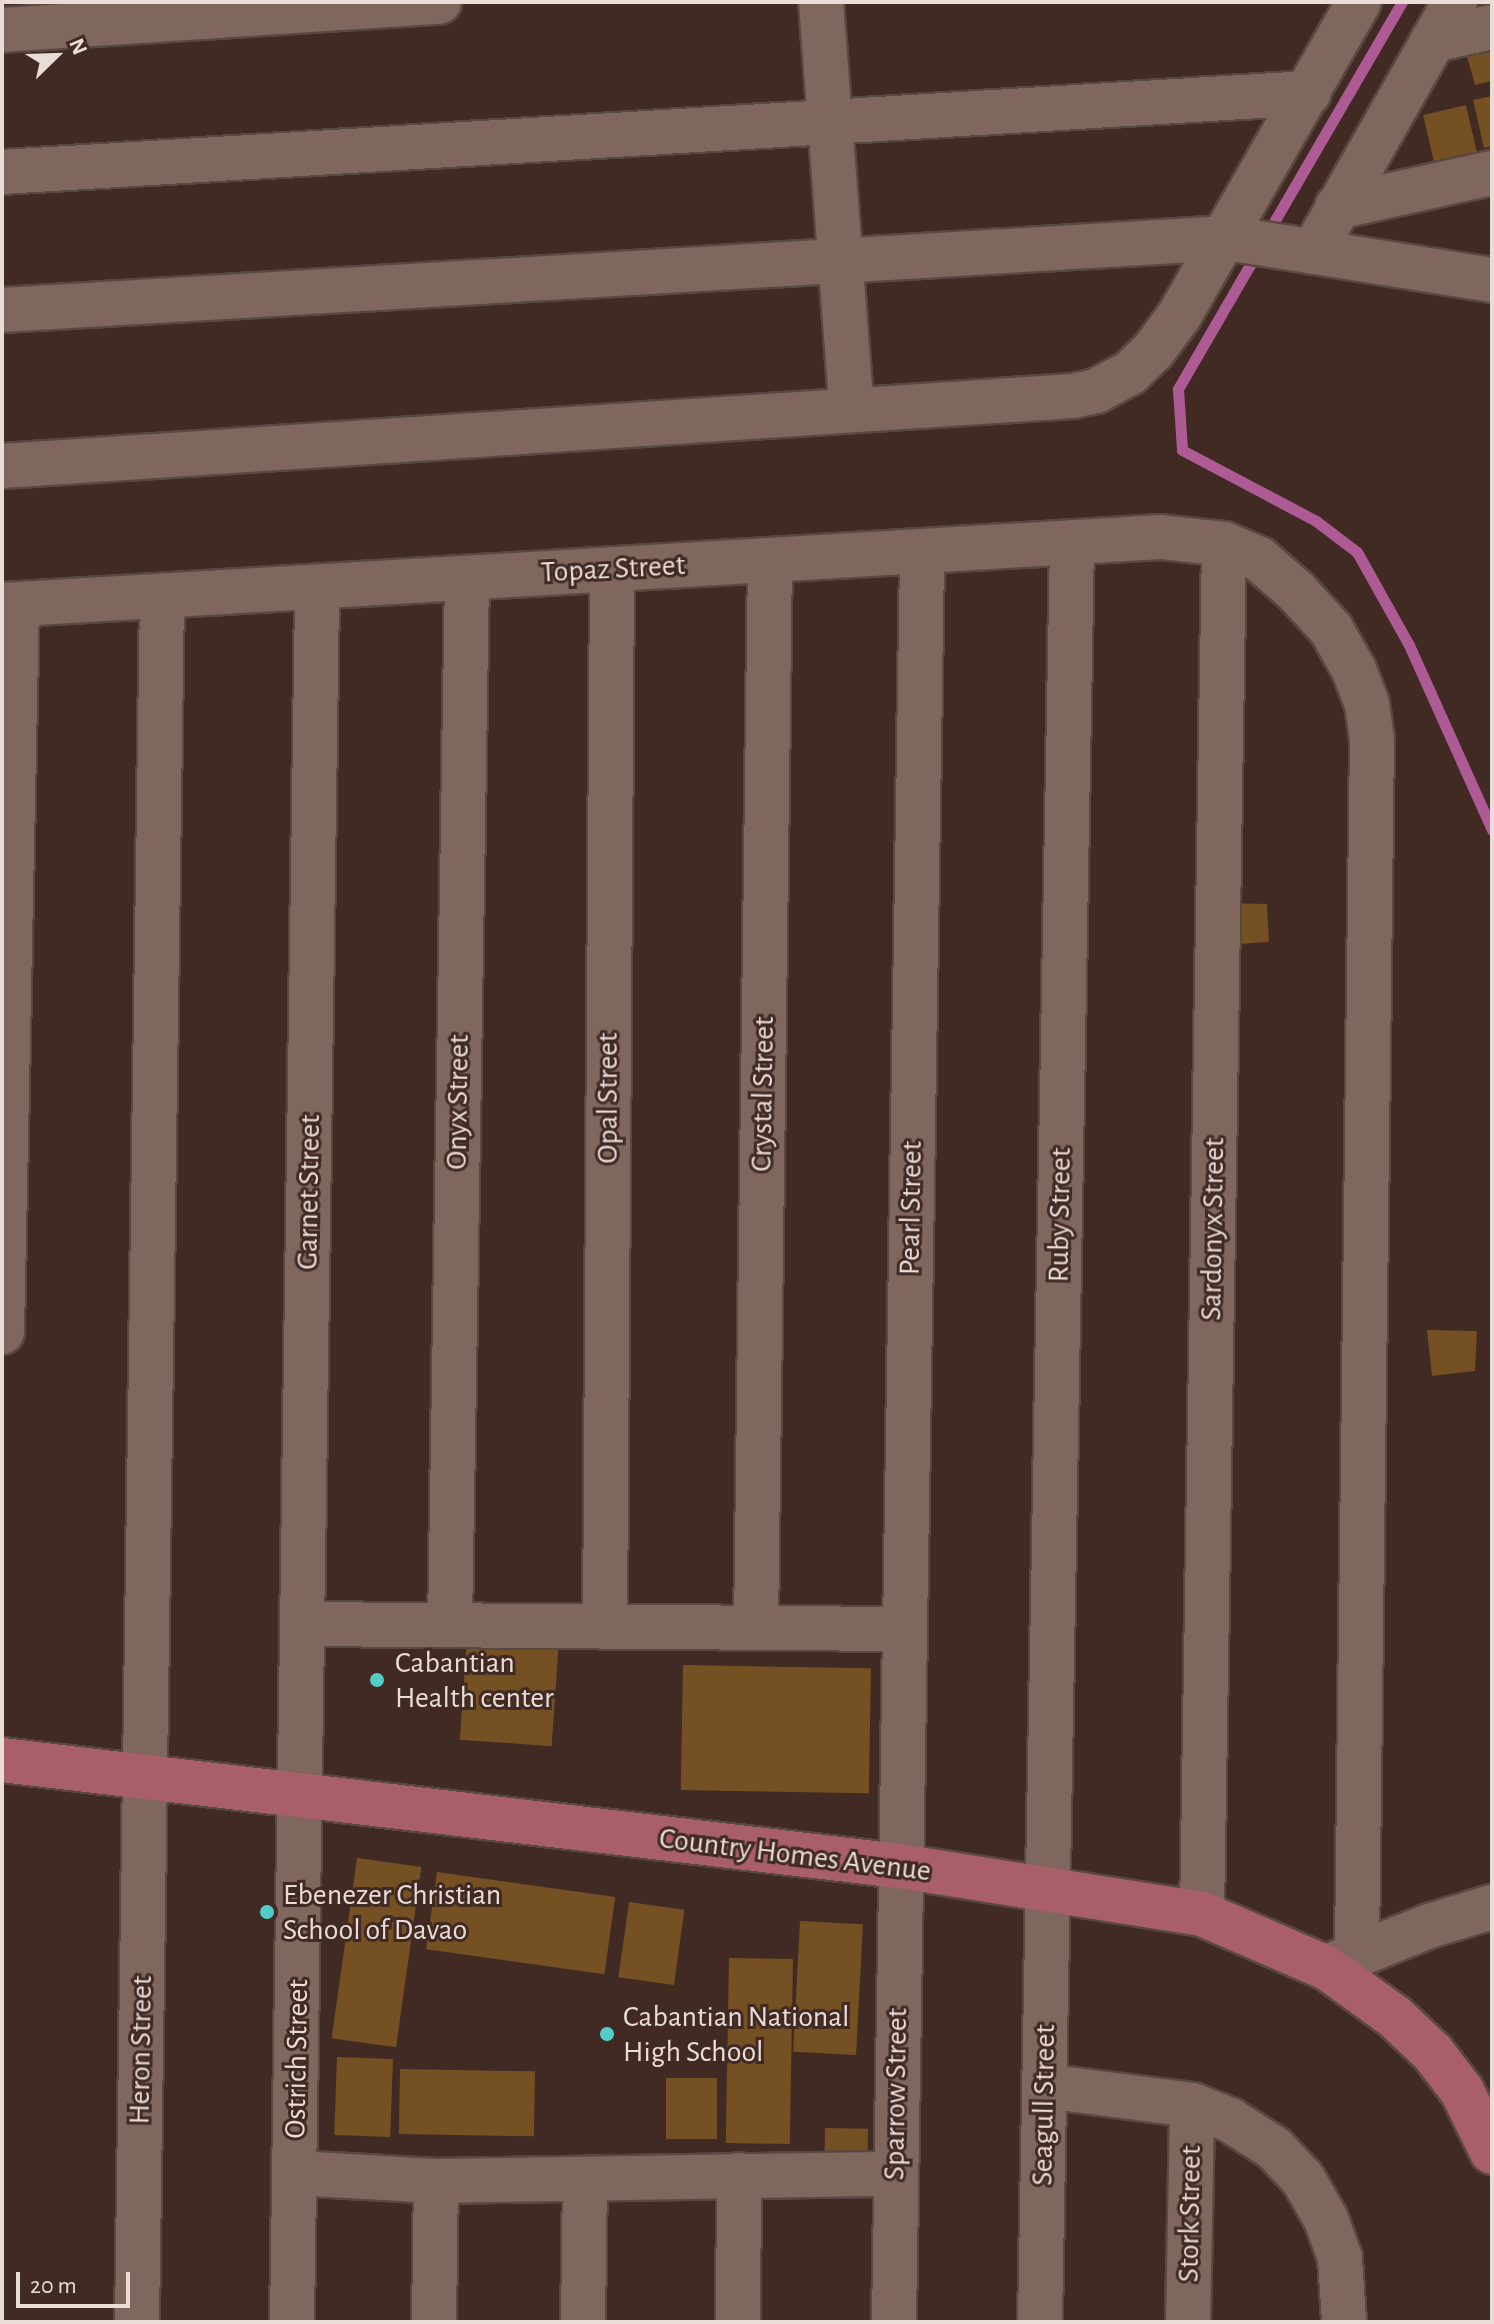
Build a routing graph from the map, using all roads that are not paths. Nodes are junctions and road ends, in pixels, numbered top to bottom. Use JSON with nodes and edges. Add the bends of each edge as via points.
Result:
{"nodes":[{"id":1,"x":439,"y":2,"type":"edge"},
{"id":2,"x":821,"y":2,"type":"edge"},
{"id":3,"x":1359,"y":2,"type":"edge"},
{"id":4,"x":1455,"y":2,"type":"edge"},
{"id":5,"x":1492,"y":27,"type":"edge"},
{"id":6,"x":2,"y":30,"type":"edge"},
{"id":7,"x":1433,"y":40,"type":"junction"},
{"id":8,"x":1309,"y":93,"type":"junction"},
{"id":9,"x":831,"y":124,"type":"junction"},
{"id":10,"x":2,"y":172,"type":"edge"},
{"id":11,"x":1492,"y":173,"type":"edge"},
{"id":12,"x":1337,"y":207,"type":"junction"},
{"id":13,"x":1227,"y":238,"type":"junction"},
{"id":14,"x":1313,"y":252,"type":"junction"},
{"id":15,"x":840,"y":261,"type":"junction"},
{"id":16,"x":1492,"y":280,"type":"edge"},
{"id":17,"x":2,"y":310,"type":"edge"},
{"id":18,"x":852,"y":410,"type":"junction"},
{"id":19,"x":2,"y":466,"type":"edge"},
{"id":20,"x":1072,"y":542,"type":"junction"},
{"id":21,"x":1224,"y":544,"type":"junction"},
{"id":22,"x":922,"y":551,"type":"junction"},
{"id":23,"x":770,"y":560,"type":"junction"},
{"id":24,"x":612,"y":569,"type":"junction"},
{"id":25,"x":467,"y":578,"type":"junction"},
{"id":26,"x":317,"y":587,"type":"junction"},
{"id":27,"x":162,"y":596,"type":"junction"},
{"id":28,"x":10,"y":605,"type":"edge"},
{"id":29,"x":7,"y":826,"type":"edge"},
{"id":30,"x":4,"y":1130,"type":"edge"},
{"id":31,"x":3,"y":1279,"type":"edge"},
{"id":32,"x":2,"y":1332,"type":"edge"},
{"id":33,"x":302,"y":1624,"type":"junction"},
{"id":34,"x":450,"y":1625,"type":"junction"},
{"id":35,"x":605,"y":1627,"type":"junction"},
{"id":36,"x":756,"y":1628,"type":"junction"},
{"id":37,"x":903,"y":1629,"type":"junction"},
{"id":38,"x":2,"y":1760,"type":"edge"},
{"id":39,"x":145,"y":1778,"type":"junction"},
{"id":40,"x":299,"y":1797,"type":"junction"},
{"id":41,"x":899,"y":1866,"type":"junction"},
{"id":42,"x":1048,"y":1888,"type":"junction"},
{"id":43,"x":1492,"y":1907,"type":"edge"},
{"id":44,"x":1202,"y":1914,"type":"junction"},
{"id":45,"x":1342,"y":1960,"type":"junction"},
{"id":46,"x":1044,"y":2086,"type":"junction"},
{"id":47,"x":1192,"y":2105,"type":"junction"},
{"id":48,"x":1492,"y":2152,"type":"edge"},
{"id":49,"x":296,"y":2173,"type":"junction"},
{"id":50,"x":895,"y":2174,"type":"junction"},
{"id":51,"x":739,"y":2175,"type":"junction"},
{"id":52,"x":585,"y":2180,"type":"junction"},
{"id":53,"x":436,"y":2181,"type":"junction"},
{"id":54,"x":137,"y":2322,"type":"edge"},
{"id":55,"x":292,"y":2322,"type":"edge"},
{"id":56,"x":434,"y":2322,"type":"edge"},
{"id":57,"x":583,"y":2322,"type":"edge"},
{"id":58,"x":738,"y":2322,"type":"edge"},
{"id":59,"x":894,"y":2322,"type":"edge"},
{"id":60,"x":1040,"y":2322,"type":"edge"},
{"id":61,"x":1188,"y":2322,"type":"edge"},
{"id":62,"x":1344,"y":2322,"type":"edge"}],
"edges":[{"from":1,"to":6,"type":"street"},
{"from":2,"to":9,"type":"street"},
{"from":3,"to":8,"type":"street"},
{"from":4,"to":7,"type":"street"},
{"from":5,"to":7,"type":"street"},
{"from":7,"to":12,"type":"street"},
{"from":8,"to":9,"type":"street"},
{"from":8,"to":13,"type":"street"},
{"from":9,"to":10,"type":"street"},
{"from":9,"to":15,"type":"street"},
{"from":11,"to":12,"type":"street"},
{"from":12,"to":14,"type":"street"},
{"from":13,"to":14,"type":"street"},
{"from":13,"to":15,"type":"street"},
{"from":13,"to":18,"type":"street","via":[[1153,351],[1113,385],[1073,396]]},
{"from":14,"to":16,"type":"street"},
{"from":15,"to":17,"type":"street"},
{"from":15,"to":18,"type":"street"},
{"from":18,"to":19,"type":"street"},
{"from":20,"to":21,"type":"street","name":"Topaz Street","via":[[1161,537]]},
{"from":20,"to":22,"type":"street","name":"Topaz Street"},
{"from":20,"to":42,"type":"street","name":"Ruby Street"},
{"from":21,"to":44,"type":"street","name":"Sardonyx Street"},
{"from":21,"to":45,"type":"street","name":"Topaz Street","via":[[1259,559],[1331,629],[1363,692],[1372,738]]},
{"from":22,"to":23,"type":"street","name":"Topaz Street"},
{"from":22,"to":37,"type":"street","name":"Pearl Street"},
{"from":23,"to":24,"type":"street","name":"Topaz Street"},
{"from":23,"to":36,"type":"street","name":"Crystal Street"},
{"from":24,"to":25,"type":"street","name":"Topaz Street"},
{"from":24,"to":35,"type":"street","name":"Opal Street"},
{"from":25,"to":26,"type":"street","name":"Topaz Street"},
{"from":25,"to":34,"type":"street","name":"Onyx Street"},
{"from":26,"to":27,"type":"street","name":"Topaz Street"},
{"from":26,"to":33,"type":"street","name":"Garnet Street"},
{"from":27,"to":28,"type":"street","name":"Topaz Street"},
{"from":27,"to":39,"type":"street","name":"Heron Street"},
{"from":28,"to":29,"type":"street"},
{"from":29,"to":30,"type":"street"},
{"from":30,"to":31,"type":"street"},
{"from":31,"to":32,"type":"street"},
{"from":33,"to":34,"type":"street"},
{"from":33,"to":40,"type":"street","name":"Garnet Street"},
{"from":34,"to":35,"type":"street"},
{"from":35,"to":36,"type":"street"},
{"from":36,"to":37,"type":"street"},
{"from":37,"to":41,"type":"street","name":"Pearl Street"},
{"from":38,"to":39,"type":"main road","name":"Country Homes Avenue"},
{"from":39,"to":40,"type":"main road","name":"Country Homes Avenue"},
{"from":39,"to":54,"type":"street","name":"Heron Street"},
{"from":40,"to":41,"type":"main road","name":"Country Homes Avenue"},
{"from":40,"to":49,"type":"street","name":"Ostrich Street"},
{"from":41,"to":42,"type":"main road","name":"Country Homes Avenue"},
{"from":41,"to":50,"type":"street","name":"Sparrow Street"},
{"from":42,"to":44,"type":"main road","name":"Country Homes Avenue"},
{"from":42,"to":46,"type":"street","name":"Seagull Street"},
{"from":43,"to":45,"type":"street"},
{"from":44,"to":45,"type":"main road","name":"Country Homes Avenue"},
{"from":45,"to":48,"type":"main road","name":"Country Homes Avenue","via":[[1433,2053],[1462,2091]]},
{"from":46,"to":47,"type":"street"},
{"from":46,"to":60,"type":"street","name":"Seagull Street"},
{"from":47,"to":61,"type":"street","name":"Stork Street"},
{"from":47,"to":62,"type":"street","via":[[1230,2120],[1274,2148],[1303,2179],[1340,2258]]},
{"from":49,"to":53,"type":"street"},
{"from":49,"to":55,"type":"street","name":"Ostrich Street"},
{"from":50,"to":51,"type":"street"},
{"from":50,"to":59,"type":"street","name":"Sparrow Street"},
{"from":51,"to":52,"type":"street"},
{"from":51,"to":58,"type":"street"},
{"from":52,"to":53,"type":"street"},
{"from":52,"to":57,"type":"street"},
{"from":53,"to":56,"type":"street"}]}
